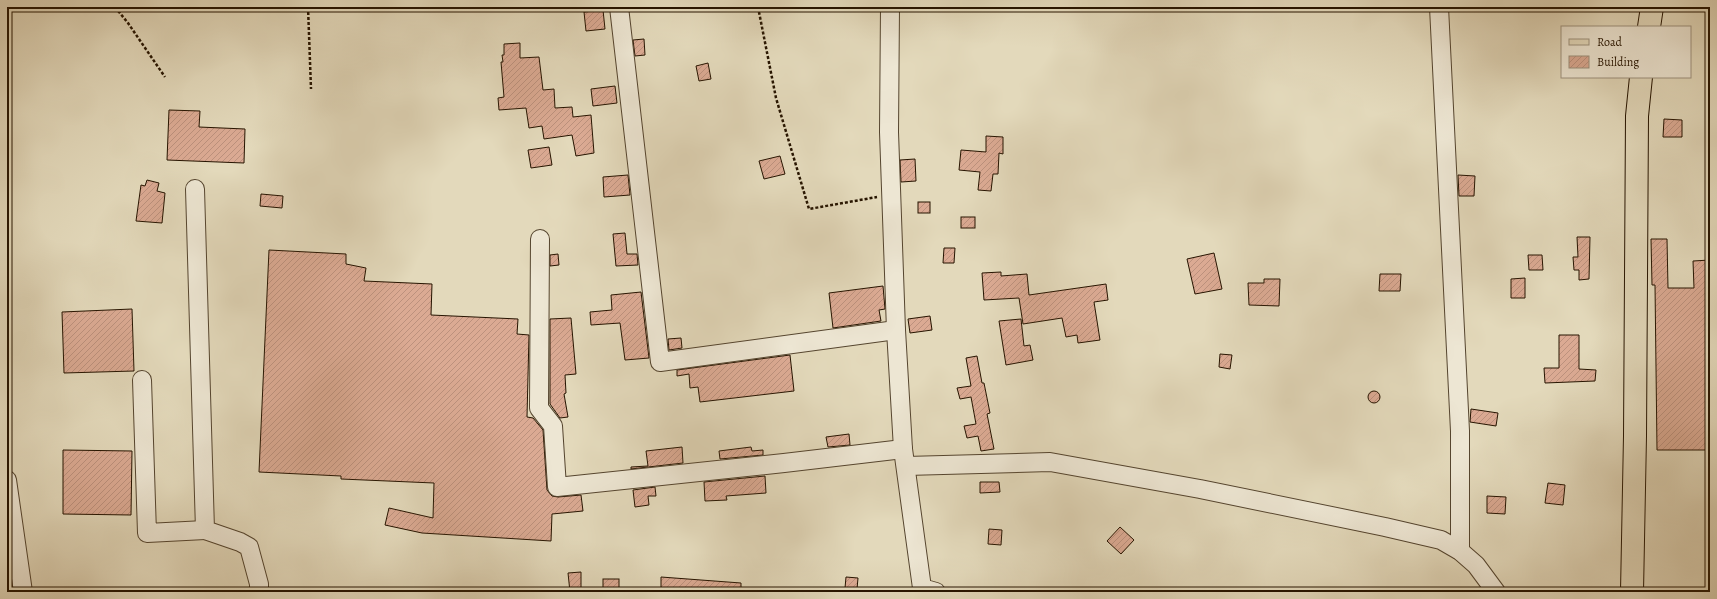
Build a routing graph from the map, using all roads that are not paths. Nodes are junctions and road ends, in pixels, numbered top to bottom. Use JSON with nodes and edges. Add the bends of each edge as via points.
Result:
{"nodes":[{"id":1,"x":618,"y":7,"type":"edge"},
{"id":2,"x":890,"y":7,"type":"edge"},
{"id":3,"x":1440,"y":7,"type":"edge"},
{"id":4,"x":1652,"y":7,"type":"edge"},
{"id":5,"x":1649,"y":26,"type":"edge"},
{"id":6,"x":1641,"y":78,"type":"edge"},
{"id":7,"x":195,"y":189,"type":"dead end"},
{"id":8,"x":540,"y":239,"type":"dead end"},
{"id":9,"x":896,"y":330,"type":"junction"},
{"id":10,"x":142,"y":380,"type":"dead end"},
{"id":11,"x":905,"y":458,"type":"junction"},
{"id":12,"x":7,"y":480,"type":"edge"},
{"id":13,"x":205,"y":530,"type":"junction"},
{"id":14,"x":1460,"y":551,"type":"junction"},
{"id":15,"x":926,"y":591,"type":"edge"},
{"id":16,"x":23,"y":592,"type":"edge"},
{"id":17,"x":259,"y":592,"type":"edge"},
{"id":18,"x":1496,"y":592,"type":"edge"},
{"id":19,"x":1632,"y":592,"type":"edge"}],
"edges":[{"from":1,"to":9,"type":"street","via":[[660,362]]},
{"from":2,"to":9,"type":"street","via":[[889,132]]},
{"from":3,"to":14,"type":"street","via":[[1460,431]]},
{"from":4,"to":5,"type":"main road"},
{"from":6,"to":19,"type":"main road","via":[[1637,116],[1636,428]]},
{"from":7,"to":13,"type":"street"},
{"from":8,"to":11,"type":"street","via":[[539,408],[553,426],[557,487],[784,464]]},
{"from":9,"to":11,"type":"street"},
{"from":10,"to":13,"type":"street","via":[[148,533]]},
{"from":11,"to":14,"type":"street","via":[[1050,462],[1200,489],[1385,527],[1442,540]]},
{"from":11,"to":15,"type":"street"},
{"from":12,"to":16,"type":"street"},
{"from":13,"to":17,"type":"street","via":[[249,547]]},
{"from":14,"to":18,"type":"street","via":[[1476,565]]}]}
